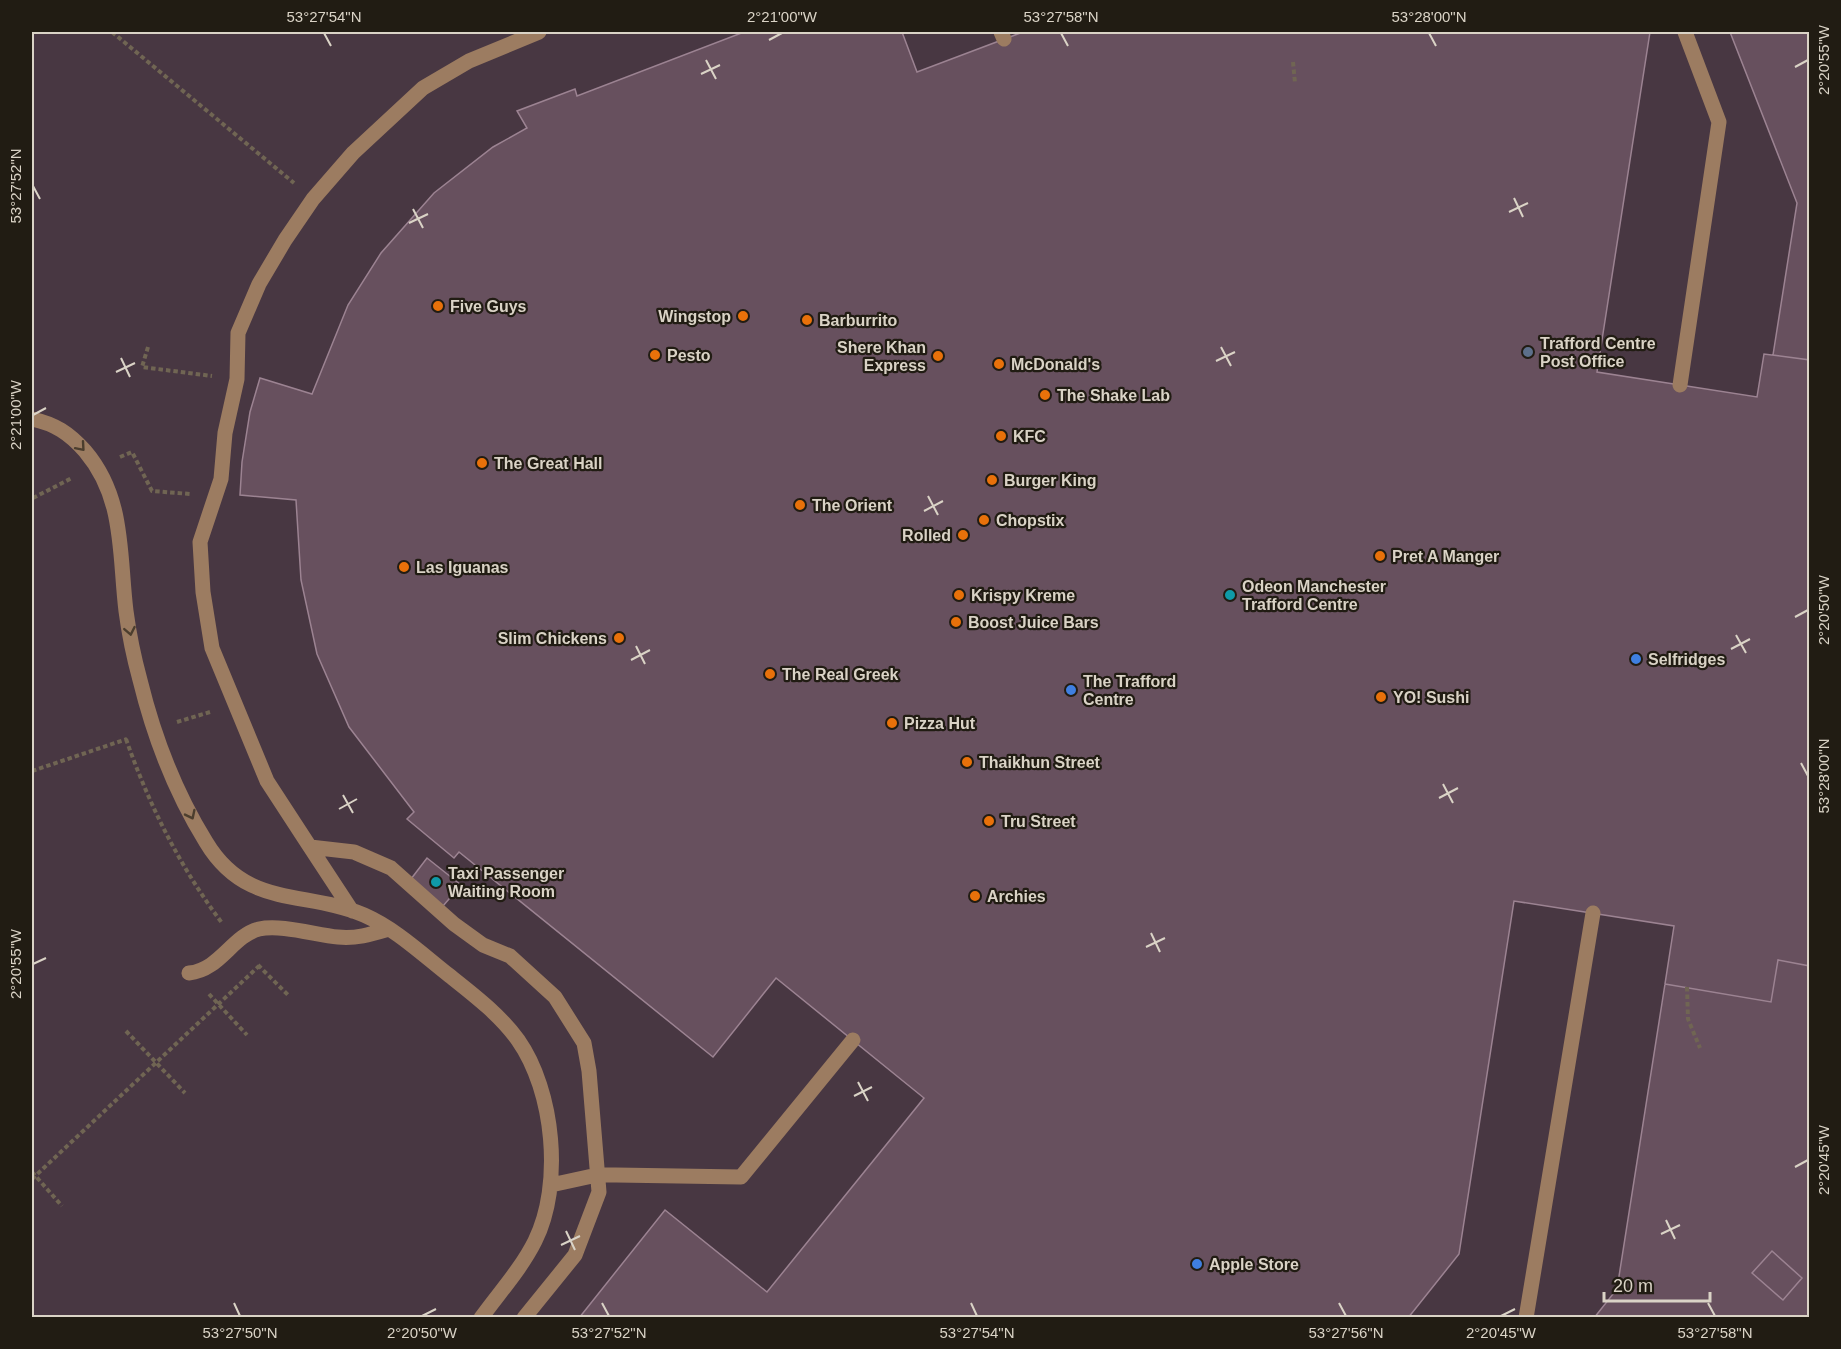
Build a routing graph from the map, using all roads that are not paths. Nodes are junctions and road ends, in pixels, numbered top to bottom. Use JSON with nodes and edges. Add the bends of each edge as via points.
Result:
{"nodes":[{"id":1,"x":539,"y":32,"type":"edge"},
{"id":2,"x":1685,"y":32,"type":"edge"},
{"id":3,"x":1680,"y":385,"type":"dead end"},
{"id":4,"x":32,"y":419,"type":"edge"},
{"id":5,"x":310,"y":846,"type":"junction"},
{"id":6,"x":352,"y":911,"type":"junction"},
{"id":7,"x":1593,"y":913,"type":"dead end"},
{"id":8,"x":389,"y":929,"type":"junction"},
{"id":9,"x":189,"y":973,"type":"road end"},
{"id":10,"x":853,"y":1040,"type":"dead end"},
{"id":11,"x":597,"y":1175,"type":"junction"},
{"id":12,"x":550,"y":1185,"type":"junction"},
{"id":13,"x":481,"y":1317,"type":"edge"},
{"id":14,"x":524,"y":1317,"type":"edge"},
{"id":15,"x":1526,"y":1317,"type":"edge"}],
"edges":[{"from":1,"to":5,"type":"street","via":[[470,61],[423,88],[353,153],[314,199],[259,284],[238,333],[237,379],[225,433],[221,479],[200,542],[203,592],[212,648],[267,781]]},
{"from":2,"to":3,"type":"street","via":[[1719,122]]},
{"from":4,"to":6,"type":"street","one_way":true,"via":[[61,428],[75,440],[97,465],[109,488],[120,531],[126,612],[153,730],[208,846],[229,871],[255,887],[284,898]]},
{"from":5,"to":6,"type":"street"},
{"from":5,"to":11,"type":"street","via":[[354,852],[391,868],[454,924],[483,945],[510,956],[555,996],[584,1043]]},
{"from":6,"to":8,"type":"street"},
{"from":7,"to":15,"type":"street"},
{"from":8,"to":9,"type":"street","via":[[340,938],[267,928],[255,931],[205,969]]},
{"from":8,"to":12,"type":"street","via":[[472,994],[518,1040],[540,1086],[546,1109]]},
{"from":10,"to":11,"type":"street","via":[[741,1177]]},
{"from":11,"to":12,"type":"street"},
{"from":11,"to":14,"type":"street","via":[[599,1192],[575,1255]]},
{"from":12,"to":13,"type":"street","via":[[536,1239]]}]}
